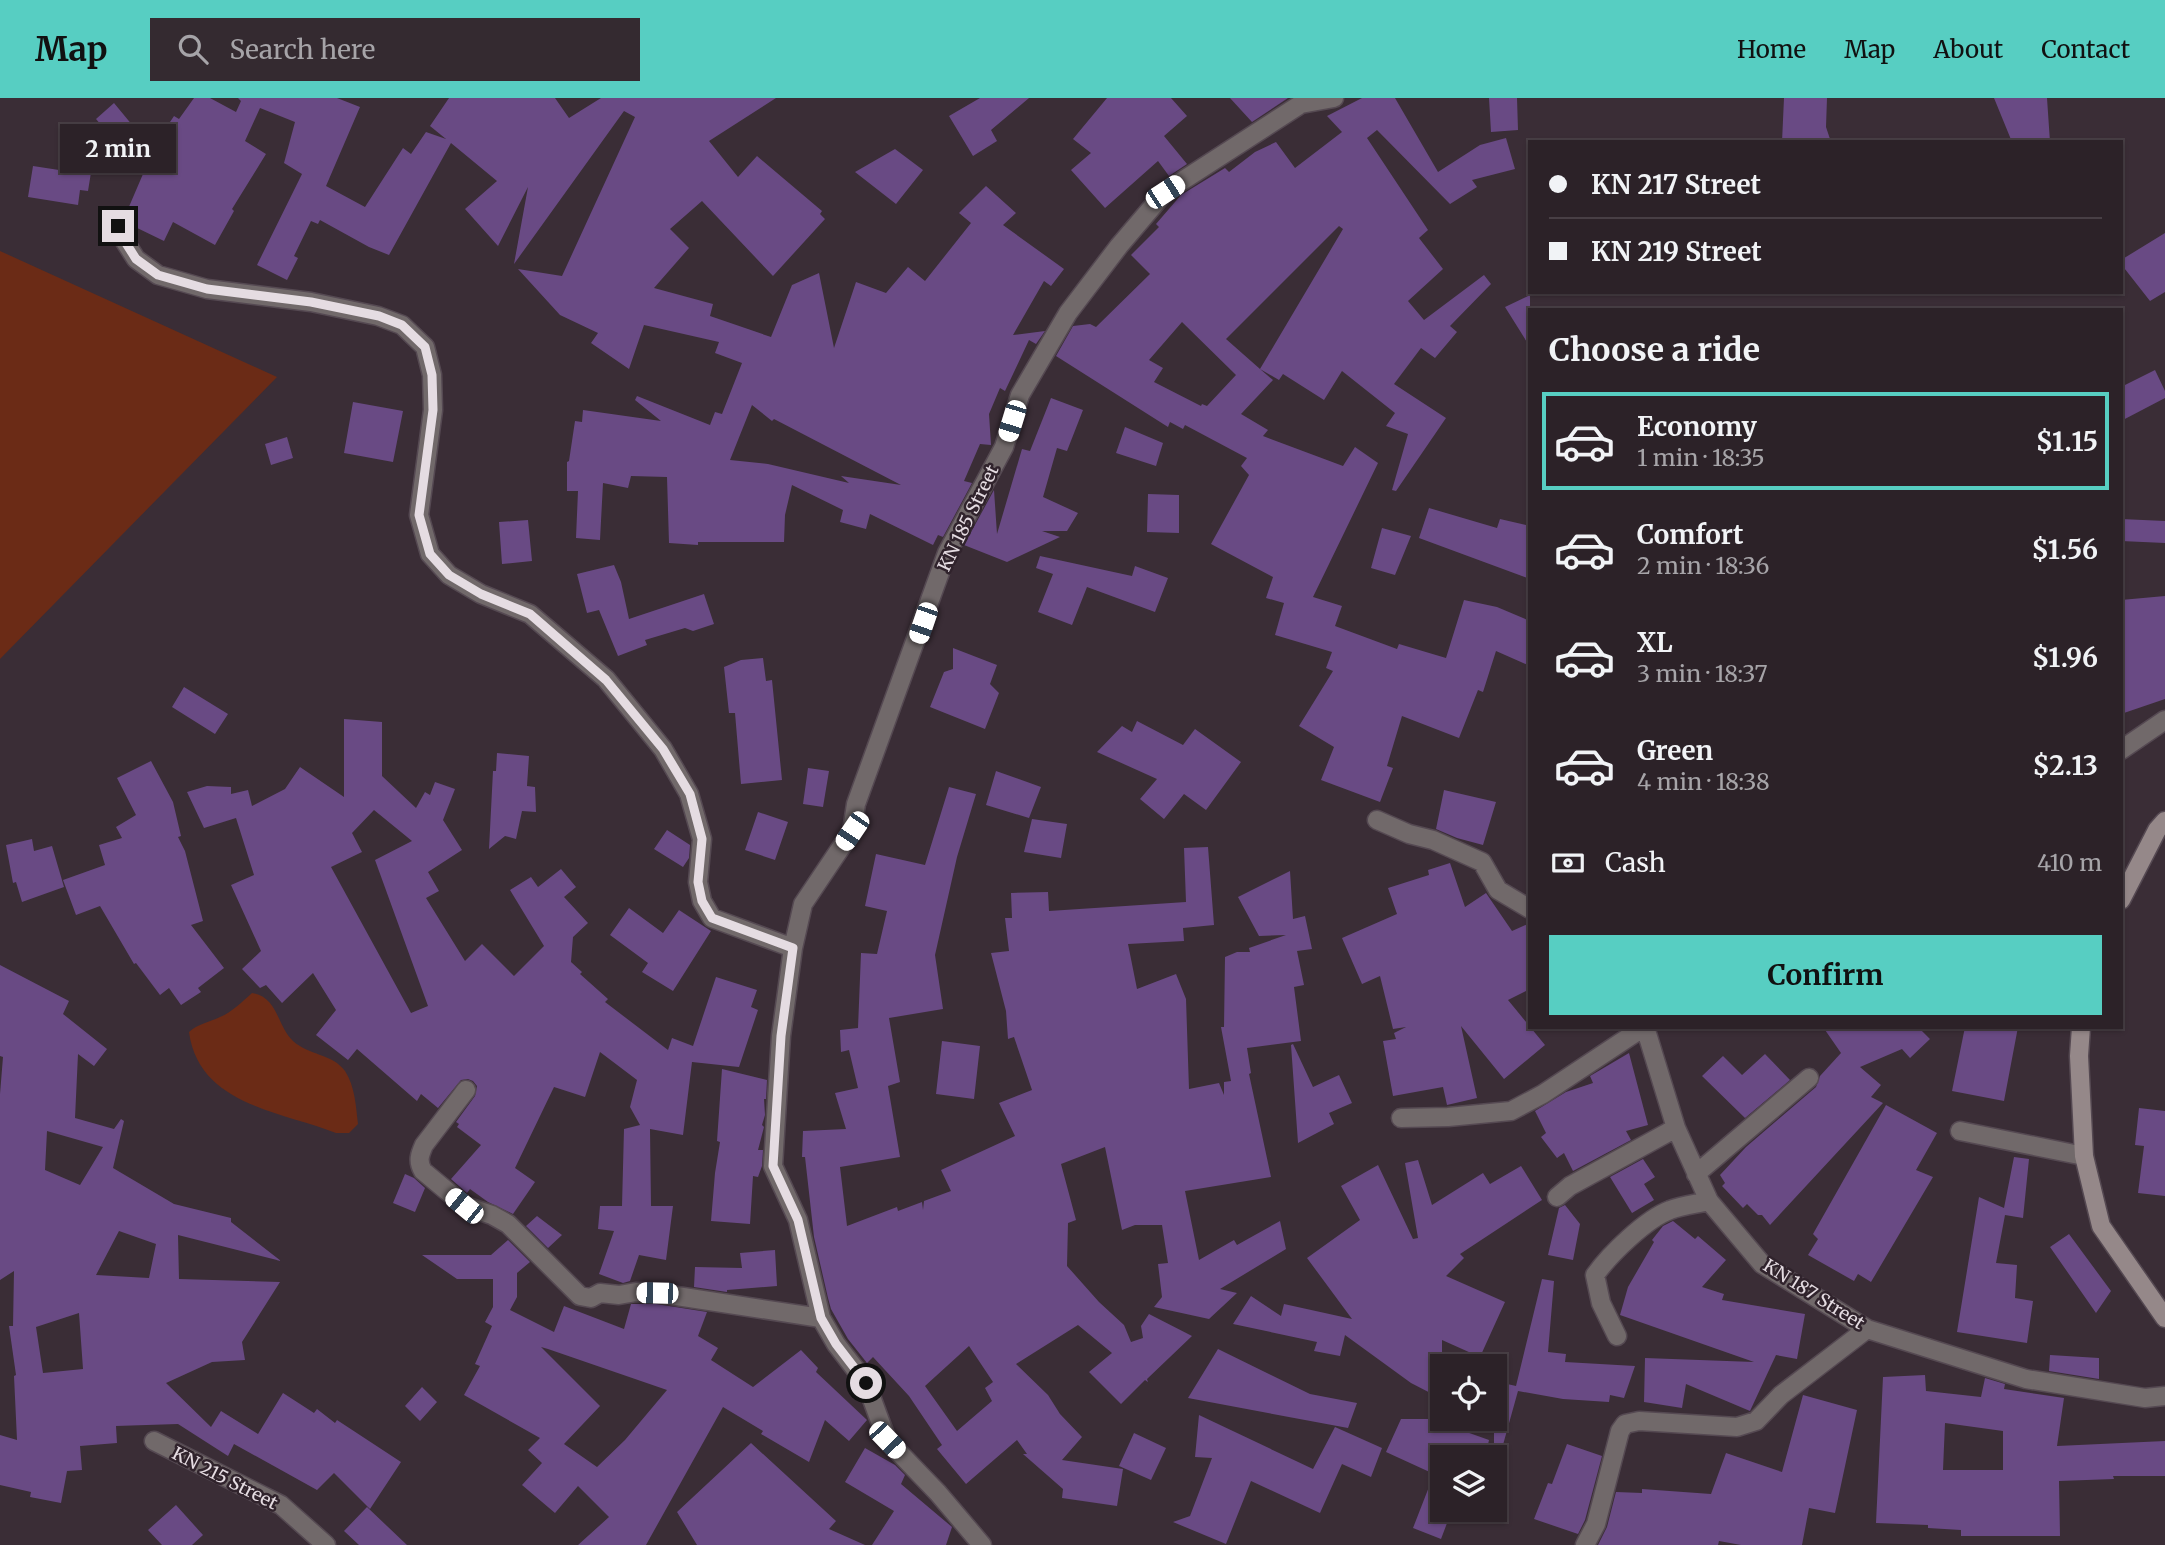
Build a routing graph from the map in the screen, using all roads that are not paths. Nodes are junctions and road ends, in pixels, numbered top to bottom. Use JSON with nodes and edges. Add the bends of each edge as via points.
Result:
{"nodes":[{"id":1,"x":1334,"y":98,"type":"edge"},
{"id":2,"x":118,"y":226,"type":"dead end"},
{"id":3,"x":2165,"y":720,"type":"edge"},
{"id":4,"x":2123,"y":749,"type":"edge"},
{"id":5,"x":1377,"y":820,"type":"dead end"},
{"id":6,"x":2165,"y":821,"type":"edge"},
{"id":7,"x":2123,"y":896,"type":"edge"},
{"id":8,"x":1528,"y":908,"type":"edge"},
{"id":9,"x":793,"y":948,"type":"junction"},
{"id":10,"x":1642,"y":1029,"type":"edge"},
{"id":11,"x":1646,"y":1029,"type":"edge"},
{"id":12,"x":2081,"y":1029,"type":"edge"},
{"id":13,"x":1809,"y":1078,"type":"dead end"},
{"id":14,"x":466,"y":1090,"type":"dead end"},
{"id":15,"x":1401,"y":1118,"type":"dead end"},
{"id":16,"x":1676,"y":1128,"type":"junction"},
{"id":17,"x":1960,"y":1131,"type":"dead end"},
{"id":18,"x":2084,"y":1156,"type":"junction"},
{"id":19,"x":1696,"y":1174,"type":"junction"},
{"id":20,"x":1557,"y":1197,"type":"dead end"},
{"id":21,"x":1709,"y":1201,"type":"junction"},
{"id":22,"x":821,"y":1318,"type":"junction"},
{"id":23,"x":2165,"y":1318,"type":"edge"},
{"id":24,"x":1867,"y":1329,"type":"junction"},
{"id":25,"x":1617,"y":1336,"type":"dead end"},
{"id":26,"x":2165,"y":1396,"type":"edge"},
{"id":27,"x":154,"y":1441,"type":"dead end"},
{"id":28,"x":326,"y":1545,"type":"edge"},
{"id":29,"x":982,"y":1545,"type":"edge"},
{"id":30,"x":1585,"y":1545,"type":"edge"}],
"edges":[{"from":1,"to":9,"type":"street","name":"KN 185 Street","via":[[1301,104],[1165,192],[1068,313],[1020,394],[1004,447],[947,553],[856,804],[852,831],[803,904]]},
{"from":2,"to":9,"type":"street","via":[[136,259],[158,275],[207,289],[379,316],[402,325],[425,347],[433,410],[419,515],[430,554],[449,575],[530,614],[606,680],[663,749],[690,794],[702,839],[698,882],[712,918]]},
{"from":3,"to":4,"type":"street"},
{"from":5,"to":8,"type":"street","via":[[1482,862],[1498,890]]},
{"from":6,"to":7,"type":"main road"},
{"from":9,"to":22,"type":"street","name":"KN 185 Street","via":[[781,1036],[773,1166],[798,1220]]},
{"from":10,"to":15,"type":"street","via":[[1511,1111]]},
{"from":11,"to":16,"type":"street","name":"KN 187 Street"},
{"from":12,"to":18,"type":"main road"},
{"from":13,"to":19,"type":"street"},
{"from":14,"to":22,"type":"street","via":[[424,1144],[419,1165],[464,1206],[508,1224],[580,1296],[657,1293]]},
{"from":16,"to":19,"type":"street","name":"KN 187 Street"},
{"from":16,"to":20,"type":"street"},
{"from":17,"to":18,"type":"street"},
{"from":18,"to":23,"type":"main road","via":[[2101,1226]]},
{"from":19,"to":21,"type":"street","name":"KN 187 Street"},
{"from":21,"to":24,"type":"street","name":"KN 187 Street","via":[[1762,1264]]},
{"from":21,"to":25,"type":"street","via":[[1669,1210],[1635,1233],[1595,1275],[1601,1303]]},
{"from":22,"to":29,"type":"street","name":"KN 185 Street","via":[[866,1383],[887,1440]]},
{"from":24,"to":26,"type":"street","name":"KN 187 Street","via":[[2026,1379],[2145,1398]]},
{"from":24,"to":30,"type":"street","via":[[1756,1420],[1737,1427],[1639,1420],[1625,1424],[1596,1524]]},
{"from":27,"to":28,"type":"street","name":"KN 215 Street","via":[[281,1505]]}]}
